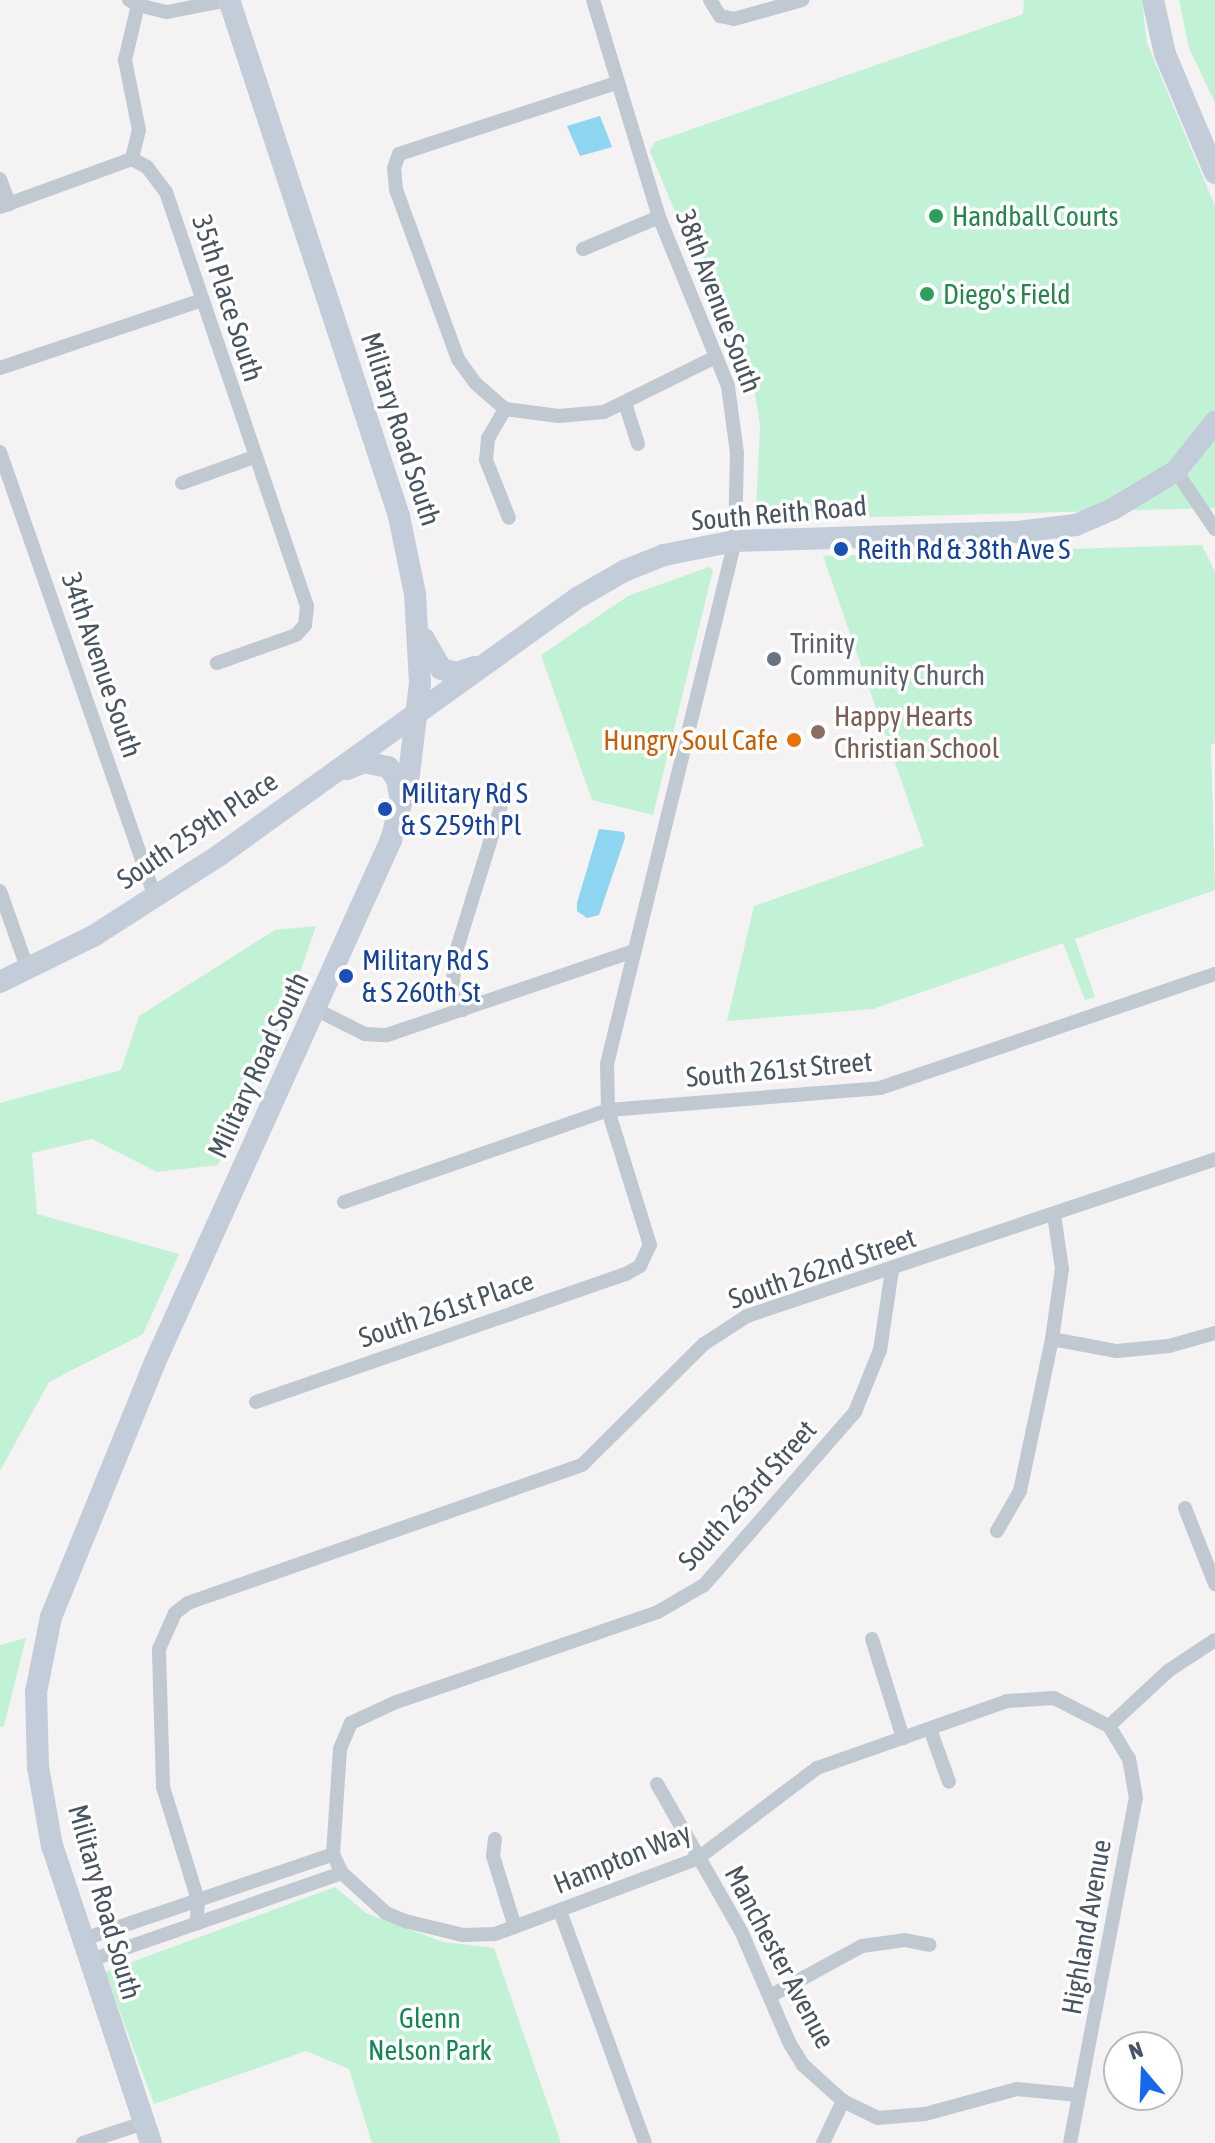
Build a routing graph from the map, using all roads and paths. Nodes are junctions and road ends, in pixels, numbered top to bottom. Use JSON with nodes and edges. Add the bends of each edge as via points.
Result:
{"nodes":[{"id":1,"x":229,"y":0,"type":"edge"},
{"id":2,"x":593,"y":0,"type":"edge"},
{"id":3,"x":710,"y":0,"type":"edge"},
{"id":4,"x":802,"y":0,"type":"edge"},
{"id":5,"x":1153,"y":0,"type":"edge"},
{"id":6,"x":134,"y":2,"type":"edge"},
{"id":7,"x":616,"y":83,"type":"junction"},
{"id":8,"x":132,"y":159,"type":"junction"},
{"id":9,"x":1215,"y":173,"type":"edge"},
{"id":10,"x":0,"y":179,"type":"edge"},
{"id":11,"x":5,"y":206,"type":"edge"},
{"id":12,"x":659,"y":217,"type":"junction"},
{"id":13,"x":583,"y":249,"type":"dead end"},
{"id":14,"x":202,"y":300,"type":"junction"},
{"id":15,"x":716,"y":357,"type":"junction"},
{"id":16,"x":0,"y":368,"type":"edge"},
{"id":17,"x":625,"y":403,"type":"junction"},
{"id":18,"x":505,"y":409,"type":"junction"},
{"id":19,"x":1215,"y":422,"type":"edge"},
{"id":20,"x":638,"y":444,"type":"dead end"},
{"id":21,"x":0,"y":452,"type":"edge"},
{"id":22,"x":254,"y":457,"type":"junction"},
{"id":23,"x":1176,"y":471,"type":"junction"},
{"id":24,"x":182,"y":483,"type":"dead end"},
{"id":25,"x":509,"y":518,"type":"dead end"},
{"id":26,"x":1215,"y":529,"type":"edge"},
{"id":27,"x":735,"y":541,"type":"junction"},
{"id":28,"x":418,"y":621,"type":"junction"},
{"id":29,"x":493,"y":659,"type":"junction"},
{"id":30,"x":217,"y":663,"type":"dead end"},
{"id":31,"x":419,"y":711,"type":"junction"},
{"id":32,"x":311,"y":789,"type":"junction"},
{"id":33,"x":506,"y":790,"type":"dead end"},
{"id":34,"x":402,"y":805,"type":"junction"},
{"id":35,"x":0,"y":891,"type":"edge"},
{"id":36,"x":155,"y":896,"type":"junction"},
{"id":37,"x":8,"y":935,"type":"edge"},
{"id":38,"x":631,"y":952,"type":"junction"},
{"id":39,"x":28,"y":970,"type":"junction"},
{"id":40,"x":1215,"y":974,"type":"edge"},
{"id":41,"x":0,"y":982,"type":"edge"},
{"id":42,"x":317,"y":1010,"type":"junction"},
{"id":43,"x":463,"y":1010,"type":"junction"},
{"id":44,"x":608,"y":1110,"type":"junction"},
{"id":45,"x":1215,"y":1159,"type":"edge"},
{"id":46,"x":344,"y":1202,"type":"dead end"},
{"id":47,"x":1054,"y":1215,"type":"junction"},
{"id":48,"x":892,"y":1270,"type":"junction"},
{"id":49,"x":1215,"y":1333,"type":"edge"},
{"id":50,"x":1052,"y":1339,"type":"junction"},
{"id":51,"x":256,"y":1402,"type":"dead end"},
{"id":52,"x":1185,"y":1508,"type":"dead end"},
{"id":53,"x":997,"y":1531,"type":"dead end"},
{"id":54,"x":1215,"y":1584,"type":"edge"},
{"id":55,"x":872,"y":1639,"type":"dead end"},
{"id":56,"x":1215,"y":1640,"type":"edge"},
{"id":57,"x":1109,"y":1726,"type":"junction"},
{"id":58,"x":930,"y":1729,"type":"junction"},
{"id":59,"x":903,"y":1738,"type":"junction"},
{"id":60,"x":949,"y":1782,"type":"dead end"},
{"id":61,"x":657,"y":1784,"type":"dead end"},
{"id":62,"x":495,"y":1839,"type":"dead end"},
{"id":63,"x":333,"y":1854,"type":"junction"},
{"id":64,"x":697,"y":1859,"type":"junction"},
{"id":65,"x":342,"y":1873,"type":"junction"},
{"id":66,"x":198,"y":1900,"type":"junction"},
{"id":67,"x":560,"y":1911,"type":"junction"},
{"id":68,"x":197,"y":1923,"type":"junction"},
{"id":69,"x":515,"y":1927,"type":"junction"},
{"id":70,"x":930,"y":1945,"type":"dead end"},
{"id":71,"x":85,"y":1951,"type":"junction"},
{"id":72,"x":770,"y":1996,"type":"junction"},
{"id":73,"x":1078,"y":2095,"type":"junction"},
{"id":74,"x":843,"y":2101,"type":"junction"},
{"id":75,"x":148,"y":2133,"type":"edge"},
{"id":76,"x":83,"y":2143,"type":"edge"},
{"id":77,"x":645,"y":2143,"type":"edge"},
{"id":78,"x":823,"y":2143,"type":"edge"},
{"id":79,"x":1070,"y":2143,"type":"edge"}],
"edges":[{"from":1,"to":6,"type":"street","via":[[167,12]]},
{"from":1,"to":28,"type":"main road","name":"Military Road South","via":[[399,516]]},
{"from":2,"to":7,"type":"street","name":"38th Avenue South"},
{"from":3,"to":4,"type":"street","via":[[720,16],[750,18]]},
{"from":5,"to":9,"type":"main road","via":[[1165,54]]},
{"from":6,"to":8,"type":"street","via":[[125,60],[139,130]]},
{"from":7,"to":12,"type":"street","name":"38th Avenue South"},
{"from":7,"to":18,"type":"street","via":[[399,154],[396,190],[458,359],[476,384]]},
{"from":8,"to":11,"type":"street"},
{"from":8,"to":14,"type":"street","name":"35th Place South","via":[[147,167],[166,192]]},
{"from":10,"to":11,"type":"street"},
{"from":12,"to":13,"type":"street"},
{"from":12,"to":15,"type":"street","name":"38th Avenue South"},
{"from":14,"to":16,"type":"street"},
{"from":14,"to":22,"type":"street","name":"35th Place South"},
{"from":15,"to":17,"type":"street"},
{"from":15,"to":27,"type":"street","name":"38th Avenue South","via":[[734,410]]},
{"from":17,"to":18,"type":"street","via":[[579,416]]},
{"from":17,"to":20,"type":"street"},
{"from":18,"to":25,"type":"street","via":[[488,438],[486,460]]},
{"from":19,"to":23,"type":"main road"},
{"from":21,"to":36,"type":"street","name":"34th Avenue South"},
{"from":22,"to":24,"type":"street"},
{"from":22,"to":30,"type":"street","name":"35th Place South","via":[[307,606],[305,625],[282,641]]},
{"from":23,"to":26,"type":"street"},
{"from":23,"to":27,"type":"main road","name":"South Reith Road","via":[[1113,509],[1054,528]]},
{"from":27,"to":29,"type":"main road","name":"South Reith Road","via":[[664,555],[624,571]]},
{"from":27,"to":38,"type":"street","name":"38th Avenue South"},
{"from":28,"to":29,"type":"main road","via":[[427,650],[441,669],[457,673]]},
{"from":28,"to":31,"type":"main road","name":"Military Road South"},
{"from":29,"to":31,"type":"main road","name":"South Reith Road"},
{"from":31,"to":32,"type":"main road","name":"South 259th Place"},
{"from":31,"to":34,"type":"main road","name":"Military Road South"},
{"from":32,"to":34,"type":"main road","via":[[374,761],[394,774]]},
{"from":32,"to":36,"type":"main road","name":"South 259th Place"},
{"from":33,"to":43,"type":"street","via":[[455,955],[453,982]]},
{"from":34,"to":42,"type":"main road","name":"Military Road South"},
{"from":35,"to":37,"type":"street"},
{"from":36,"to":39,"type":"main road","name":"South 259th Place"},
{"from":37,"to":39,"type":"street"},
{"from":38,"to":43,"type":"street"},
{"from":38,"to":44,"type":"street","name":"38th Avenue South","via":[[612,1027]]},
{"from":39,"to":41,"type":"main road","name":"South 259th Place"},
{"from":40,"to":44,"type":"street","name":"South 261st Street","via":[[880,1088]]},
{"from":42,"to":43,"type":"street","via":[[376,1035]]},
{"from":42,"to":71,"type":"main road","name":"Military Road South","via":[[155,1362],[51,1617],[36,1692],[38,1767],[52,1846]]},
{"from":44,"to":46,"type":"street","name":"South 261st Street"},
{"from":44,"to":51,"type":"street","name":"South 261st Place","via":[[649,1233],[647,1256],[626,1274]]},
{"from":45,"to":47,"type":"street","name":"South 262nd Street"},
{"from":47,"to":48,"type":"street","name":"South 262nd Street"},
{"from":47,"to":50,"type":"street","via":[[1062,1269]]},
{"from":48,"to":63,"type":"street","name":"South 263rd Street","via":[[880,1350],[855,1412],[704,1585],[658,1612],[360,1716],[344,1735]]},
{"from":48,"to":66,"type":"street","name":"South 262nd Street","via":[[747,1316],[723,1330],[582,1465],[201,1597],[175,1613],[159,1649],[163,1787]]},
{"from":49,"to":50,"type":"street","via":[[1169,1346],[1117,1351]]},
{"from":50,"to":53,"type":"street","via":[[1020,1491]]},
{"from":52,"to":54,"type":"street"},
{"from":55,"to":59,"type":"street"},
{"from":56,"to":57,"type":"street","via":[[1168,1671]]},
{"from":57,"to":58,"type":"street","name":"Hampton Way","via":[[1074,1704],[1034,1696]]},
{"from":57,"to":73,"type":"street","name":"Highland Avenue","via":[[1129,1759],[1136,1798]]},
{"from":58,"to":59,"type":"street","name":"Hampton Way"},
{"from":58,"to":60,"type":"street"},
{"from":59,"to":64,"type":"street","name":"Hampton Way","via":[[817,1768]]},
{"from":61,"to":64,"type":"street","name":"Manchester Avenue"},
{"from":62,"to":69,"type":"street","via":[[493,1856]]},
{"from":63,"to":65,"type":"street","name":"Hampton Way"},
{"from":63,"to":66,"type":"street"},
{"from":64,"to":67,"type":"street","name":"Hampton Way"},
{"from":64,"to":72,"type":"street","name":"Manchester Avenue","via":[[729,1907]]},
{"from":65,"to":68,"type":"street"},
{"from":65,"to":69,"type":"street","name":"Hampton Way","via":[[386,1913],[405,1921],[469,1936]]},
{"from":66,"to":68,"type":"street"},
{"from":66,"to":71,"type":"street"},
{"from":67,"to":69,"type":"street","name":"Hampton Way"},
{"from":67,"to":77,"type":"street"},
{"from":68,"to":71,"type":"street"},
{"from":70,"to":72,"type":"street","via":[[905,1940],[862,1946]]},
{"from":71,"to":75,"type":"main road","name":"Military Road South"},
{"from":72,"to":74,"type":"street","name":"Manchester Avenue","via":[[803,2065]]},
{"from":73,"to":74,"type":"street","name":"Manchester Avenue","via":[[1017,2089],[925,2114],[878,2118]]},
{"from":73,"to":79,"type":"street","name":"Highland Avenue"},
{"from":74,"to":78,"type":"street"},
{"from":75,"to":76,"type":"street"}]}
